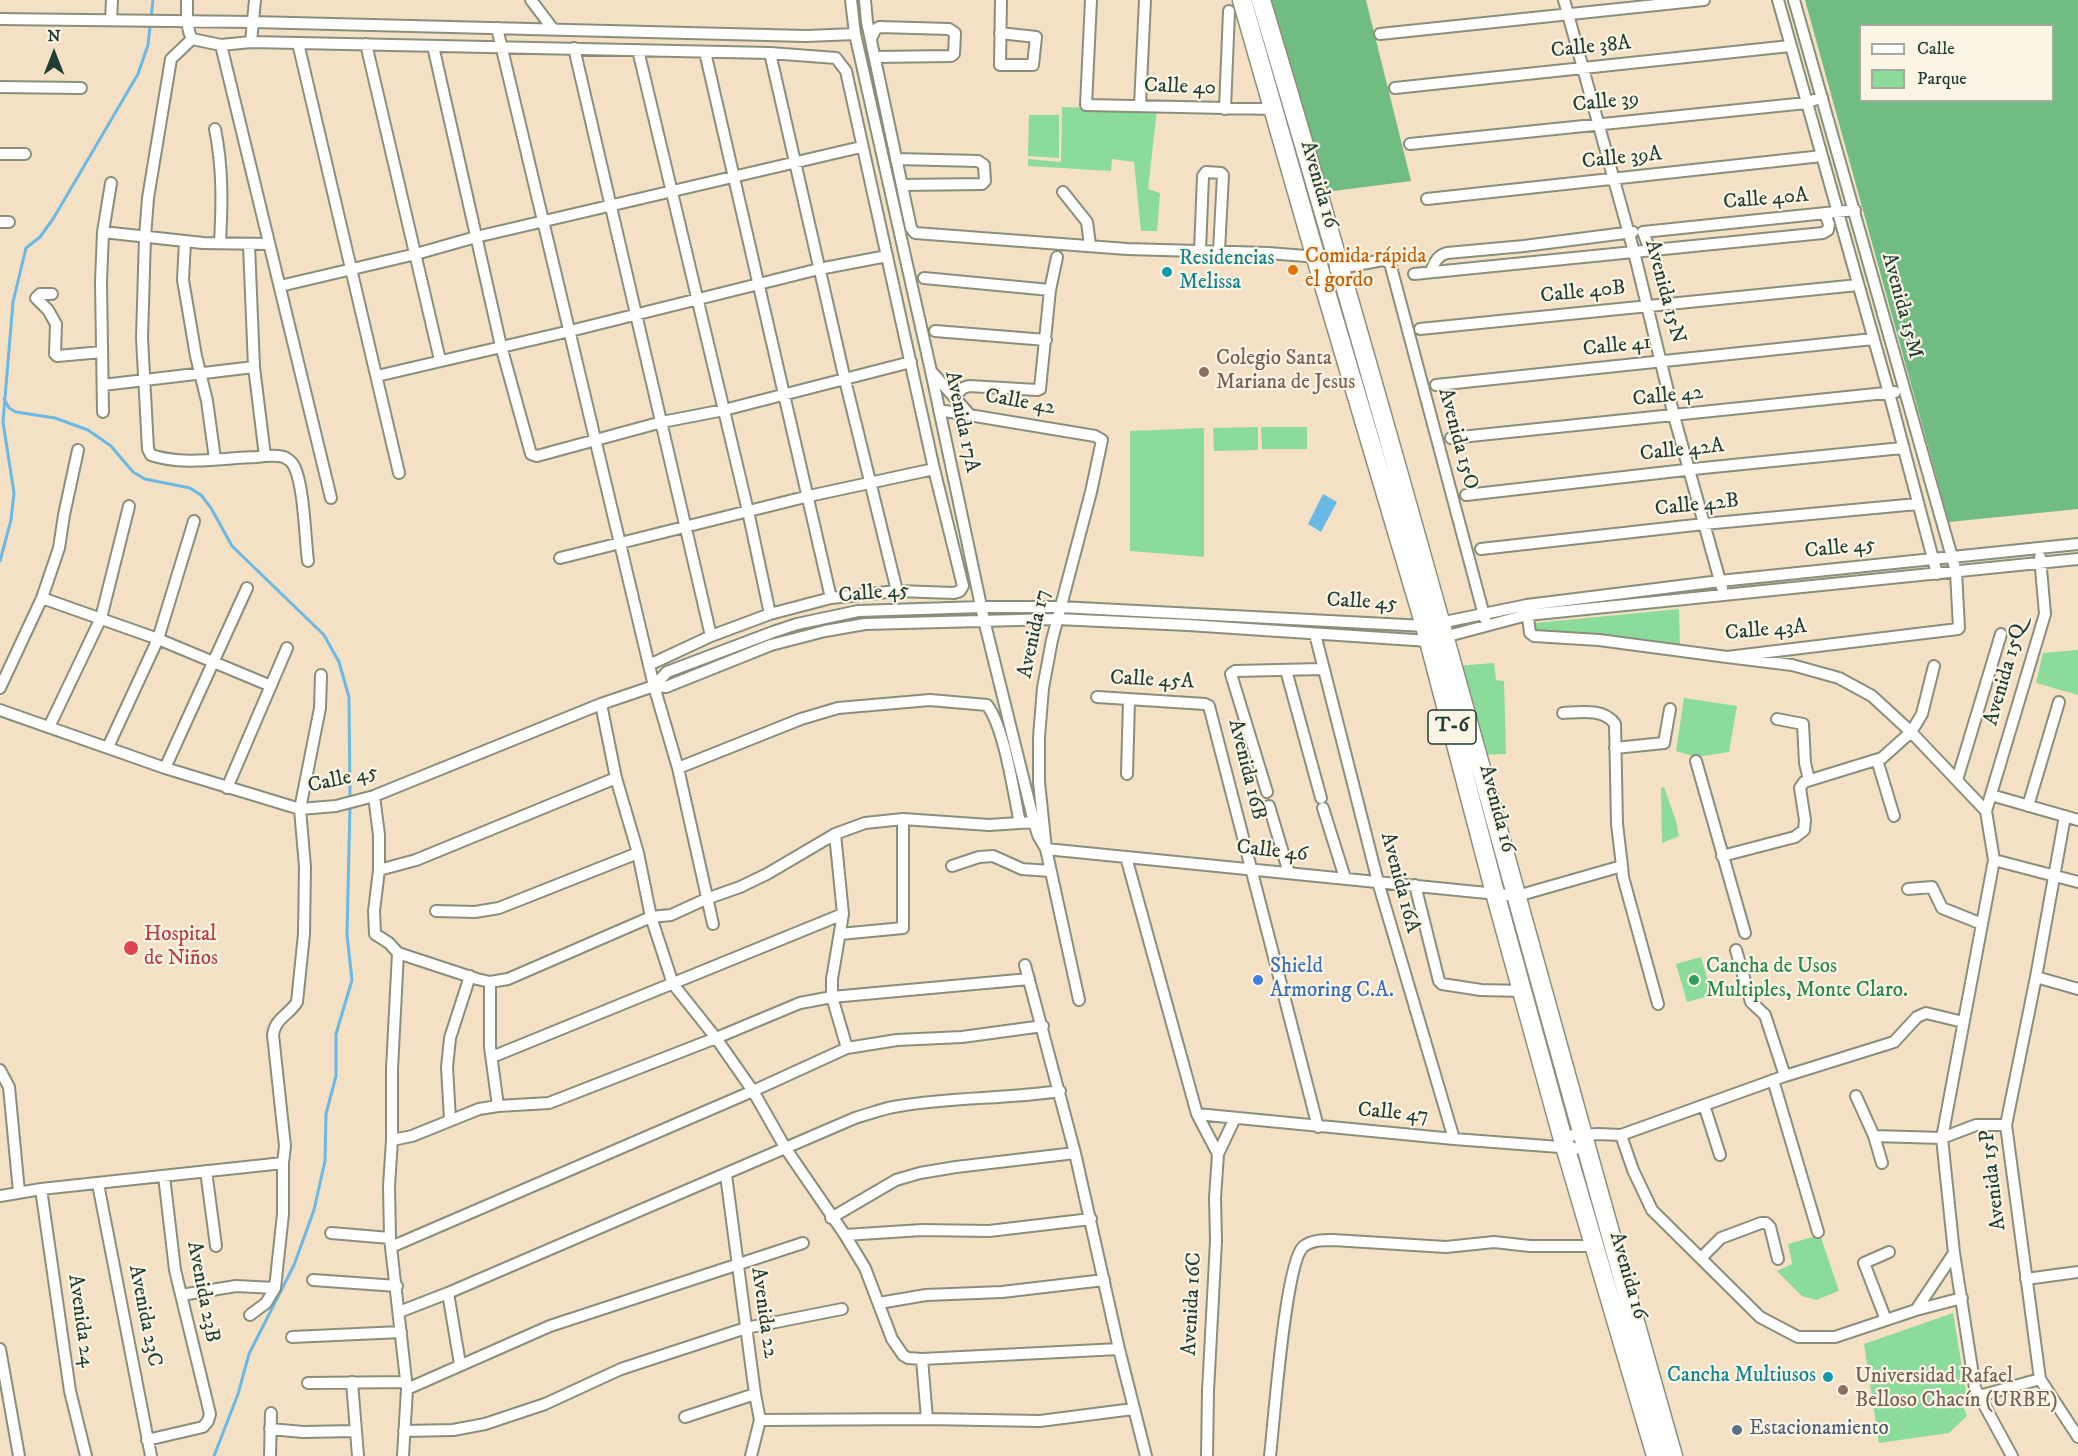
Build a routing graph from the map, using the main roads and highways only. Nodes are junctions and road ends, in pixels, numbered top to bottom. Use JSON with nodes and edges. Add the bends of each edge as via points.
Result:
{"nodes":[{"id":1,"x":1261,"y":0,"type":"edge"},
{"id":2,"x":1236,"y":5,"type":"edge"},
{"id":3,"x":1435,"y":632,"type":"junction"},
{"id":4,"x":1656,"y":1456,"type":"edge"},
{"id":5,"x":1673,"y":1456,"type":"edge"}],
"edges":[{"from":1,"to":3,"type":"highway","name":"Avenida 16","number":"T-6","via":[[1337,261]]},
{"from":2,"to":3,"type":"highway","name":"Avenida 16","number":"T-6","via":[[1273,109]]},
{"from":3,"to":4,"type":"highway","name":"Avenida 16","number":"T-6","via":[[1495,893]]},
{"from":3,"to":5,"type":"highway","name":"Avenida 16","number":"T-6","via":[[1517,896]]}]}
